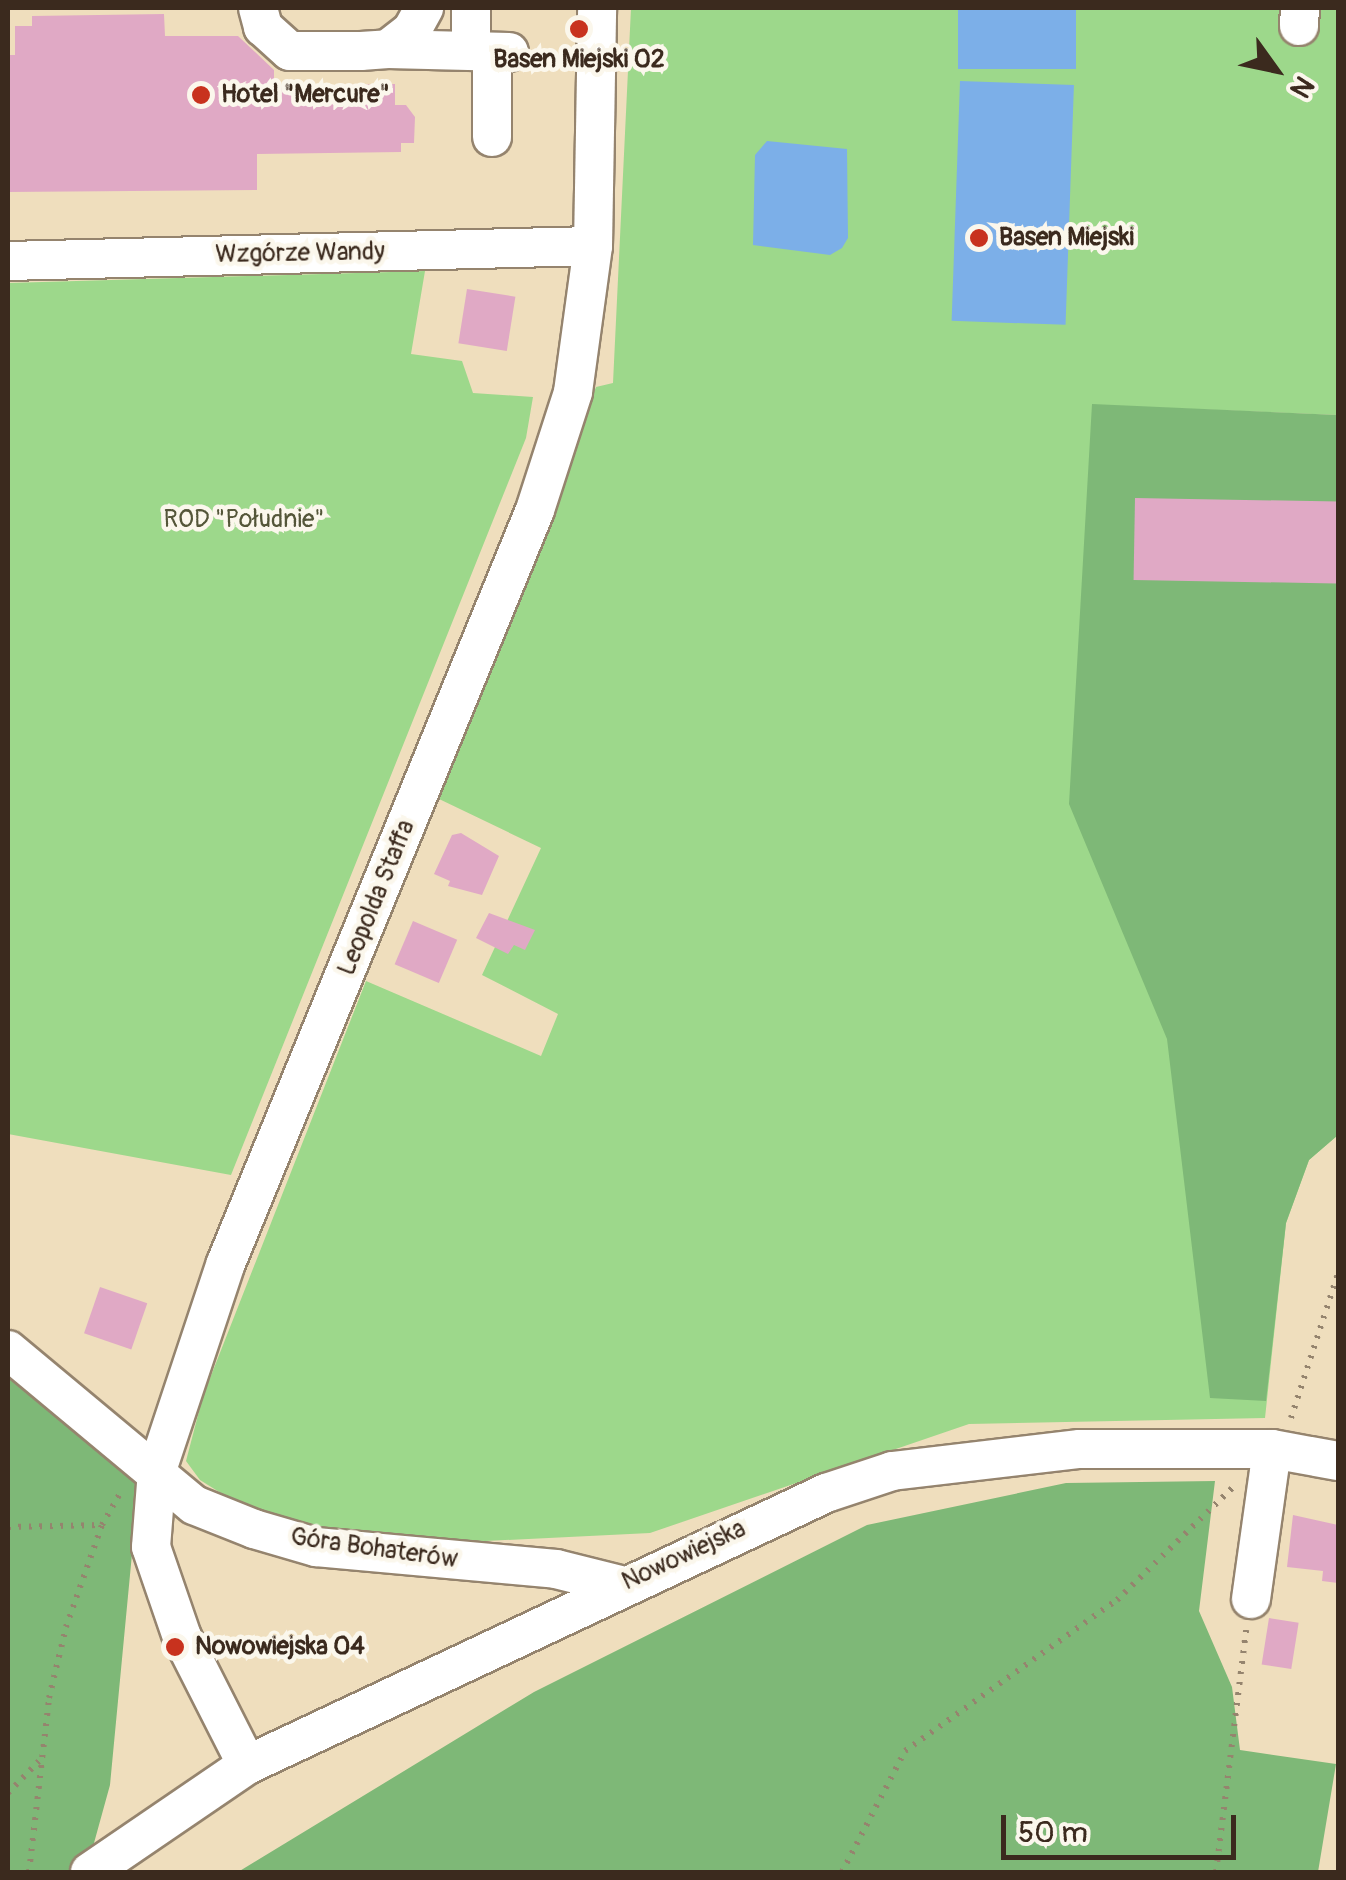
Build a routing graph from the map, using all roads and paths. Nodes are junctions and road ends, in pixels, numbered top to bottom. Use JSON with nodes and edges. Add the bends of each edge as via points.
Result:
{"nodes":[{"id":1,"x":258,"y":8,"type":"edge"},
{"id":2,"x":424,"y":8,"type":"edge"},
{"id":3,"x":471,"y":8,"type":"edge"},
{"id":4,"x":597,"y":8,"type":"edge"},
{"id":5,"x":388,"y":49,"type":"junction"},
{"id":6,"x":491,"y":52,"type":"junction"},
{"id":7,"x":492,"y":136,"type":"dead end"},
{"id":8,"x":593,"y":246,"type":"junction"},
{"id":9,"x":8,"y":261,"type":"edge"},
{"id":10,"x":1338,"y":1273,"type":"edge"},
{"id":11,"x":8,"y":1350,"type":"edge"},
{"id":12,"x":1272,"y":1449,"type":"junction"},
{"id":13,"x":1338,"y":1461,"type":"edge"},
{"id":14,"x":157,"y":1470,"type":"junction"},
{"id":15,"x":102,"y":1525,"type":"junction"},
{"id":16,"x":8,"y":1526,"type":"edge"},
{"id":17,"x":620,"y":1585,"type":"junction"},
{"id":18,"x":1251,"y":1599,"type":"joint"},
{"id":19,"x":40,"y":1760,"type":"junction"},
{"id":20,"x":247,"y":1765,"type":"junction"},
{"id":21,"x":8,"y":1792,"type":"edge"},
{"id":22,"x":29,"y":1872,"type":"edge"},
{"id":23,"x":90,"y":1872,"type":"edge"},
{"id":24,"x":842,"y":1872,"type":"edge"},
{"id":25,"x":1216,"y":1872,"type":"edge"}],
"edges":[{"from":1,"to":5,"type":"street","via":[[262,27],[290,50]]},
{"from":2,"to":5,"type":"street","via":[[412,30]]},
{"from":3,"to":6,"type":"street"},
{"from":4,"to":8,"type":"street","name":"Leopolda Staffa"},
{"from":5,"to":6,"type":"street"},
{"from":6,"to":7,"type":"street"},
{"from":8,"to":9,"type":"street","name":"Wzgórze Wandy"},
{"from":8,"to":14,"type":"street","name":"Leopolda Staffa","via":[[573,392],[535,510],[245,1213]]},
{"from":10,"to":12,"type":"path","via":[[1299,1406]]},
{"from":11,"to":14,"type":"street","name":"Góra Bohaterów","via":[[108,1437]]},
{"from":12,"to":13,"type":"street","name":"Nowowiejska"},
{"from":12,"to":17,"type":"street","name":"Nowowiejska","via":[[1080,1449],[892,1472],[770,1516]]},
{"from":12,"to":18,"type":"street"},
{"from":12,"to":24,"type":"path","via":[[1118,1600],[905,1751]]},
{"from":14,"to":15,"type":"path","via":[[131,1479]]},
{"from":14,"to":17,"type":"street","name":"Góra Bohaterów","via":[[194,1505],[316,1547],[556,1569]]},
{"from":14,"to":20,"type":"street","name":"Leopolda Staffa","via":[[151,1547],[182,1636]]},
{"from":15,"to":16,"type":"path"},
{"from":15,"to":19,"type":"path","via":[[66,1627]]},
{"from":17,"to":20,"type":"street","name":"Nowowiejska"},
{"from":18,"to":25,"type":"path"},
{"from":19,"to":21,"type":"path"},
{"from":19,"to":22,"type":"path"},
{"from":20,"to":23,"type":"street","name":"Nowowiejska"}]}
